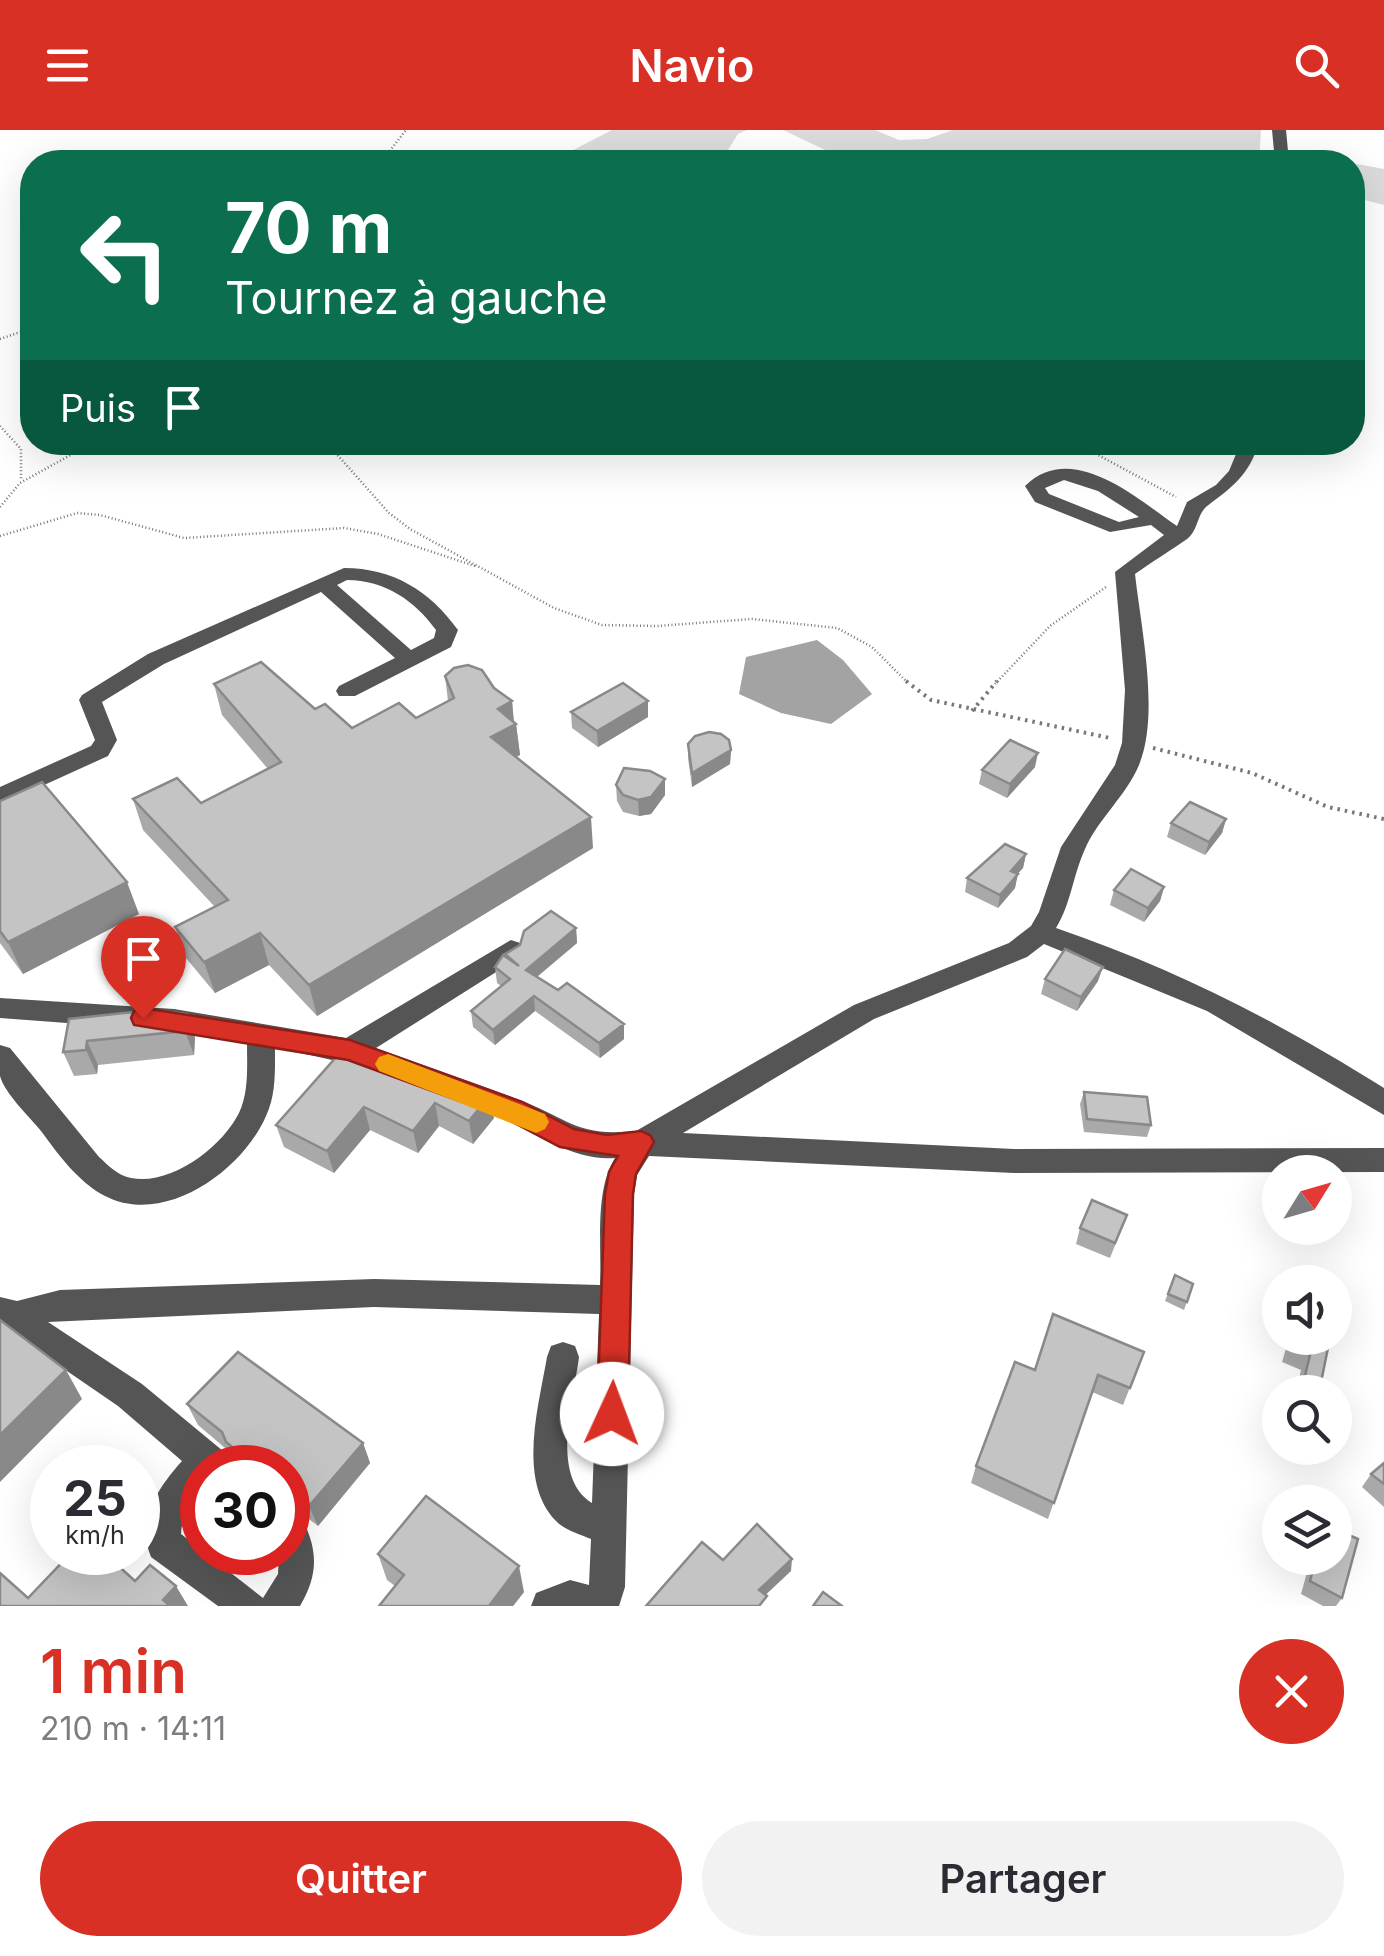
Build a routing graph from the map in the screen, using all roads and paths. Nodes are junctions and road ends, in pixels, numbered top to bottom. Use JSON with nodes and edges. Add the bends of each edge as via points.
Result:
{"nodes":[{"id":1,"x":406,"y":130,"type":"edge"},
{"id":2,"x":390,"y":150,"type":"edge"},
{"id":3,"x":0,"y":426,"type":"edge"},
{"id":4,"x":20,"y":446,"type":"edge"},
{"id":5,"x":22,"y":455,"type":"edge"},
{"id":6,"x":71,"y":455,"type":"edge"},
{"id":7,"x":338,"y":455,"type":"edge"},
{"id":8,"x":1098,"y":455,"type":"edge"},
{"id":9,"x":1245,"y":455,"type":"edge"},
{"id":10,"x":20,"y":484,"type":"junction"},
{"id":11,"x":1194,"y":506,"type":"junction"},
{"id":12,"x":0,"y":507,"type":"edge"},
{"id":13,"x":1153,"y":519,"type":"junction"},
{"id":14,"x":0,"y":536,"type":"edge"},
{"id":15,"x":1178,"y":536,"type":"junction"},
{"id":16,"x":480,"y":567,"type":"junction"},
{"id":17,"x":1125,"y":582,"type":"junction"},
{"id":18,"x":323,"y":583,"type":"junction"},
{"id":19,"x":409,"y":659,"type":"junction"},
{"id":20,"x":347,"y":691,"type":"dead end"},
{"id":21,"x":972,"y":710,"type":"junction"},
{"id":22,"x":1133,"y":743,"type":"junction"},
{"id":23,"x":0,"y":797,"type":"edge"},
{"id":24,"x":1384,"y":819,"type":"edge"},
{"id":25,"x":1040,"y":933,"type":"junction"},
{"id":26,"x":511,"y":950,"type":"edge"},
{"id":27,"x":0,"y":1008,"type":"edge"},
{"id":28,"x":261,"y":1035,"type":"junction"},
{"id":29,"x":350,"y":1050,"type":"junction"},
{"id":30,"x":0,"y":1056,"type":"edge"},
{"id":31,"x":1384,"y":1103,"type":"edge"},
{"id":32,"x":641,"y":1142,"type":"junction"},
{"id":33,"x":1383,"y":1159,"type":"edge"},
{"id":34,"x":616,"y":1300,"type":"junction"},
{"id":35,"x":7,"y":1312,"type":"edge"},
{"id":36,"x":563,"y":1357,"type":"dead end"},
{"id":37,"x":190,"y":1445,"type":"edge"},
{"id":38,"x":180,"y":1496,"type":"edge"},
{"id":39,"x":609,"y":1528,"type":"junction"},
{"id":40,"x":180,"y":1556,"type":"edge"},
{"id":41,"x":206,"y":1575,"type":"edge"},
{"id":42,"x":299,"y":1575,"type":"edge"},
{"id":43,"x":248,"y":1606,"type":"edge"},
{"id":44,"x":278,"y":1606,"type":"edge"},
{"id":45,"x":549,"y":1606,"type":"edge"},
{"id":46,"x":598,"y":1606,"type":"edge"}],
"edges":[{"from":1,"to":2,"type":"path"},
{"from":3,"to":4,"type":"path"},
{"from":5,"to":10,"type":"path"},
{"from":6,"to":10,"type":"path"},
{"from":7,"to":16,"type":"path","via":[[389,513]]},
{"from":8,"to":11,"type":"path"},
{"from":9,"to":11,"type":"street","via":[[1222,493]]},
{"from":10,"to":12,"type":"path"},
{"from":11,"to":15,"type":"street"},
{"from":13,"to":13,"type":"street","via":[[1076,473],[1034,486],[1042,498],[1117,528]]},
{"from":13,"to":15,"type":"street"},
{"from":14,"to":16,"type":"path","via":[[77,513],[183,538],[334,527]]},
{"from":15,"to":17,"type":"street","via":[[1131,566]]},
{"from":16,"to":21,"type":"path","via":[[554,608],[602,625],[752,619],[838,628],[872,647],[918,693]]},
{"from":17,"to":21,"type":"path","via":[[1088,595],[1050,624]]},
{"from":17,"to":22,"type":"street","via":[[1136,690]]},
{"from":18,"to":19,"type":"street"},
{"from":18,"to":19,"type":"street","via":[[344,574],[387,577],[438,616],[447,630],[443,642]]},
{"from":18,"to":23,"type":"street","via":[[96,693],[89,705],[106,740],[100,751]]},
{"from":19,"to":20,"type":"street"},
{"from":21,"to":22,"type":"path"},
{"from":22,"to":24,"type":"path","via":[[1252,773],[1328,807]]},
{"from":22,"to":25,"type":"street","via":[[1113,790],[1072,848]]},
{"from":25,"to":31,"type":"street","via":[[1186,989],[1273,1033]]},
{"from":25,"to":32,"type":"street","via":[[1018,950],[864,1012]]},
{"from":26,"to":29,"type":"street"},
{"from":27,"to":28,"type":"street","via":[[174,1020]]},
{"from":28,"to":29,"type":"street"},
{"from":28,"to":30,"type":"street","via":[[259,1090],[250,1120],[196,1176],[164,1190],[117,1188],[86,1162]]},
{"from":29,"to":32,"type":"street","via":[[512,1110],[570,1139],[607,1146]]},
{"from":32,"to":33,"type":"street","via":[[1014,1162]]},
{"from":32,"to":34,"type":"street","via":[[622,1172]]},
{"from":34,"to":35,"type":"street","via":[[374,1293],[60,1304]]},
{"from":34,"to":39,"type":"street"},
{"from":35,"to":37,"type":"street","via":[[130,1395]]},
{"from":36,"to":39,"type":"street","via":[[550,1464],[555,1485],[572,1512]]},
{"from":38,"to":40,"type":"street","via":[[160,1529],[164,1544]]},
{"from":39,"to":46,"type":"street","via":[[607,1586]]},
{"from":41,"to":43,"type":"street"},
{"from":42,"to":44,"type":"street"},
{"from":45,"to":46,"type":"street","via":[[570,1598]]}]}
